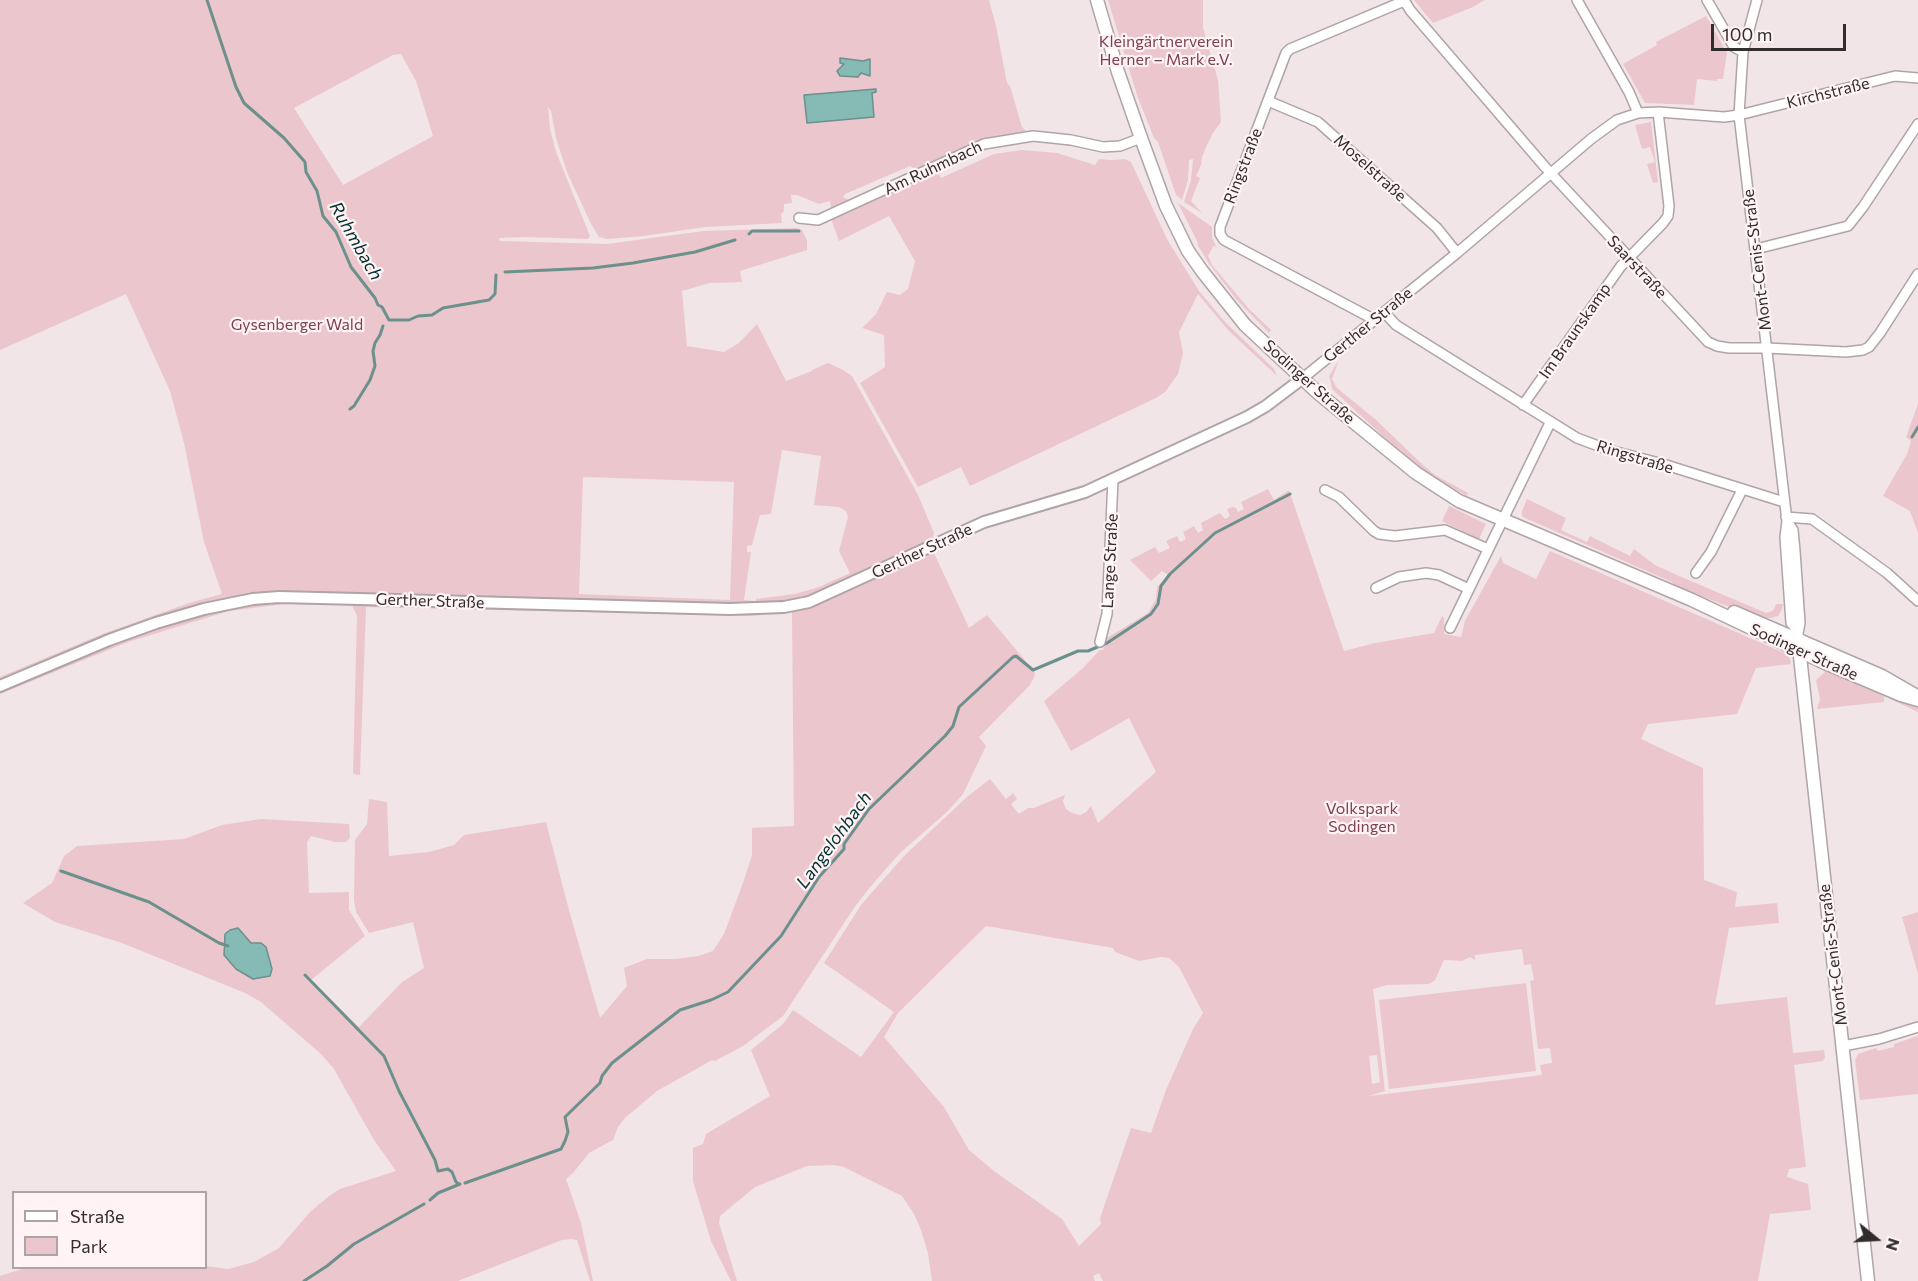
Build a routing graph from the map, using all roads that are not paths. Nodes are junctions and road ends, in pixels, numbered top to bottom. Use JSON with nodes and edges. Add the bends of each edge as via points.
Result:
{"nodes":[{"id":1,"x":1097,"y":0,"type":"edge"},
{"id":2,"x":1577,"y":0,"type":"edge"},
{"id":3,"x":1707,"y":0,"type":"edge"},
{"id":4,"x":1757,"y":0,"type":"edge"},
{"id":5,"x":1404,"y":1,"type":"edge"},
{"id":6,"x":1743,"y":52,"type":"junction"},
{"id":7,"x":1918,"y":78,"type":"edge"},
{"id":8,"x":1268,"y":101,"type":"junction"},
{"id":9,"x":1658,"y":112,"type":"junction"},
{"id":10,"x":1638,"y":113,"type":"junction"},
{"id":11,"x":1739,"y":116,"type":"junction"},
{"id":12,"x":1918,"y":124,"type":"edge"},
{"id":13,"x":1141,"y":138,"type":"junction"},
{"id":14,"x":1550,"y":173,"type":"junction"},
{"id":15,"x":799,"y":218,"type":"dead end"},
{"id":16,"x":1756,"y":249,"type":"junction"},
{"id":17,"x":1457,"y":254,"type":"junction"},
{"id":18,"x":1628,"y":258,"type":"junction"},
{"id":19,"x":1918,"y":274,"type":"edge"},
{"id":20,"x":1384,"y":312,"type":"junction"},
{"id":21,"x":1375,"y":320,"type":"junction"},
{"id":22,"x":1767,"y":348,"type":"junction"},
{"id":23,"x":1303,"y":378,"type":"junction"},
{"id":24,"x":1523,"y":405,"type":"junction"},
{"id":25,"x":1550,"y":423,"type":"junction"},
{"id":26,"x":1113,"y":479,"type":"junction"},
{"id":27,"x":1325,"y":490,"type":"dead end"},
{"id":28,"x":1742,"y":490,"type":"junction"},
{"id":29,"x":1784,"y":502,"type":"junction"},
{"id":30,"x":1503,"y":519,"type":"junction"},
{"id":31,"x":1787,"y":519,"type":"junction"},
{"id":32,"x":1488,"y":549,"type":"junction"},
{"id":33,"x":1696,"y":573,"type":"dead end"},
{"id":34,"x":1376,"y":588,"type":"dead end"},
{"id":35,"x":1469,"y":589,"type":"junction"},
{"id":36,"x":1692,"y":600,"type":"junction"},
{"id":37,"x":1918,"y":601,"type":"edge"},
{"id":38,"x":1450,"y":628,"type":"dead end"},
{"id":39,"x":1798,"y":634,"type":"junction"},
{"id":40,"x":1100,"y":642,"type":"dead end"},
{"id":41,"x":1801,"y":652,"type":"junction"},
{"id":42,"x":0,"y":686,"type":"edge"},
{"id":43,"x":1918,"y":699,"type":"edge"},
{"id":44,"x":1918,"y":1027,"type":"edge"},
{"id":45,"x":1843,"y":1046,"type":"junction"},
{"id":46,"x":1868,"y":1281,"type":"edge"}],
"edges":[{"from":1,"to":13,"type":"main road","name":"Sodinger Straße"},
{"from":2,"to":10,"type":"street"},
{"from":3,"to":6,"type":"street","via":[[1734,47]]},
{"from":4,"to":6,"type":"street","name":"Mont-Cenis-Straße"},
{"from":5,"to":8,"type":"street","name":"Ringstraße","via":[[1290,49]]},
{"from":5,"to":14,"type":"street","name":"Saarstraße"},
{"from":6,"to":11,"type":"street","name":"Mont-Cenis-Straße"},
{"from":7,"to":11,"type":"street","name":"Kirchstraße","via":[[1895,76]]},
{"from":8,"to":17,"type":"street","name":"Moselstraße","via":[[1318,122],[1437,228]]},
{"from":8,"to":21,"type":"street","name":"Ringstraße","via":[[1220,234],[1224,240]]},
{"from":9,"to":10,"type":"street","name":"Gerther Straße"},
{"from":9,"to":11,"type":"street","name":"Gerther Straße"},
{"from":9,"to":18,"type":"street","name":"Im Braunskamp","via":[[1669,212]]},
{"from":10,"to":14,"type":"street","name":"Gerther Straße","via":[[1617,120]]},
{"from":11,"to":16,"type":"street","name":"Mont-Cenis-Straße"},
{"from":12,"to":16,"type":"street","via":[[1848,226]]},
{"from":13,"to":15,"type":"street","name":"Am Ruhmbach","via":[[1103,147],[1033,136],[984,144],[818,220]]},
{"from":13,"to":23,"type":"main road","name":"Sodinger Straße","via":[[1166,206],[1188,251],[1245,325]]},
{"from":14,"to":17,"type":"street","name":"Gerther Straße"},
{"from":14,"to":18,"type":"street","name":"Saarstraße"},
{"from":16,"to":22,"type":"street","name":"Mont-Cenis-Straße"},
{"from":17,"to":20,"type":"street","name":"Gerther Straße"},
{"from":18,"to":22,"type":"street","name":"Saarstraße","via":[[1708,342],[1729,348]]},
{"from":18,"to":24,"type":"street","name":"Im Braunskamp"},
{"from":19,"to":22,"type":"street","name":"Saarstraße","via":[[1880,333],[1863,350]]},
{"from":20,"to":21,"type":"street","name":"Gerther Straße"},
{"from":20,"to":24,"type":"street","name":"Ringstraße","via":[[1396,325]]},
{"from":21,"to":23,"type":"street","name":"Gerther Straße"},
{"from":22,"to":29,"type":"street","name":"Mont-Cenis-Straße"},
{"from":23,"to":26,"type":"street","name":"Gerther Straße","via":[[1247,417]]},
{"from":23,"to":30,"type":"main road","name":"Sodinger Straße","via":[[1416,473],[1459,501]]},
{"from":24,"to":25,"type":"street","name":"Ringstraße"},
{"from":25,"to":28,"type":"street","name":"Ringstraße","via":[[1609,450]]},
{"from":25,"to":30,"type":"street"},
{"from":26,"to":40,"type":"street","name":"Lange Straße","via":[[1107,614]]},
{"from":26,"to":42,"type":"street","name":"Gerther Straße","via":[[1067,498],[984,522],[809,602],[784,607],[253,599],[156,623]]},
{"from":27,"to":32,"type":"street","via":[[1339,497],[1379,534],[1445,530]]},
{"from":28,"to":29,"type":"street","name":"Ringstraße"},
{"from":28,"to":33,"type":"street","via":[[1712,552]]},
{"from":29,"to":31,"type":"street","name":"Mont-Cenis-Straße"},
{"from":30,"to":32,"type":"street"},
{"from":30,"to":36,"type":"main road","name":"Sodinger Straße"},
{"from":31,"to":37,"type":"street","via":[[1812,519],[1887,573]]},
{"from":31,"to":39,"type":"street","name":"Mont-Cenis-Straße","via":[[1793,530]]},
{"from":32,"to":35,"type":"street"},
{"from":34,"to":35,"type":"street","via":[[1399,577],[1426,573]]},
{"from":35,"to":38,"type":"street"},
{"from":36,"to":39,"type":"main road","name":"Sodinger Straße"},
{"from":36,"to":41,"type":"main road","name":"Sodinger Straße"},
{"from":39,"to":41,"type":"main road","name":"Mont-Cenis-Straße"},
{"from":39,"to":43,"type":"main road","name":"Sodinger Straße","via":[[1882,675]]},
{"from":41,"to":43,"type":"main road","name":"Sodinger Straße"},
{"from":41,"to":45,"type":"main road","name":"Mont-Cenis-Straße"},
{"from":44,"to":45,"type":"street"},
{"from":45,"to":46,"type":"main road","name":"Mont-Cenis-Straße"}]}
